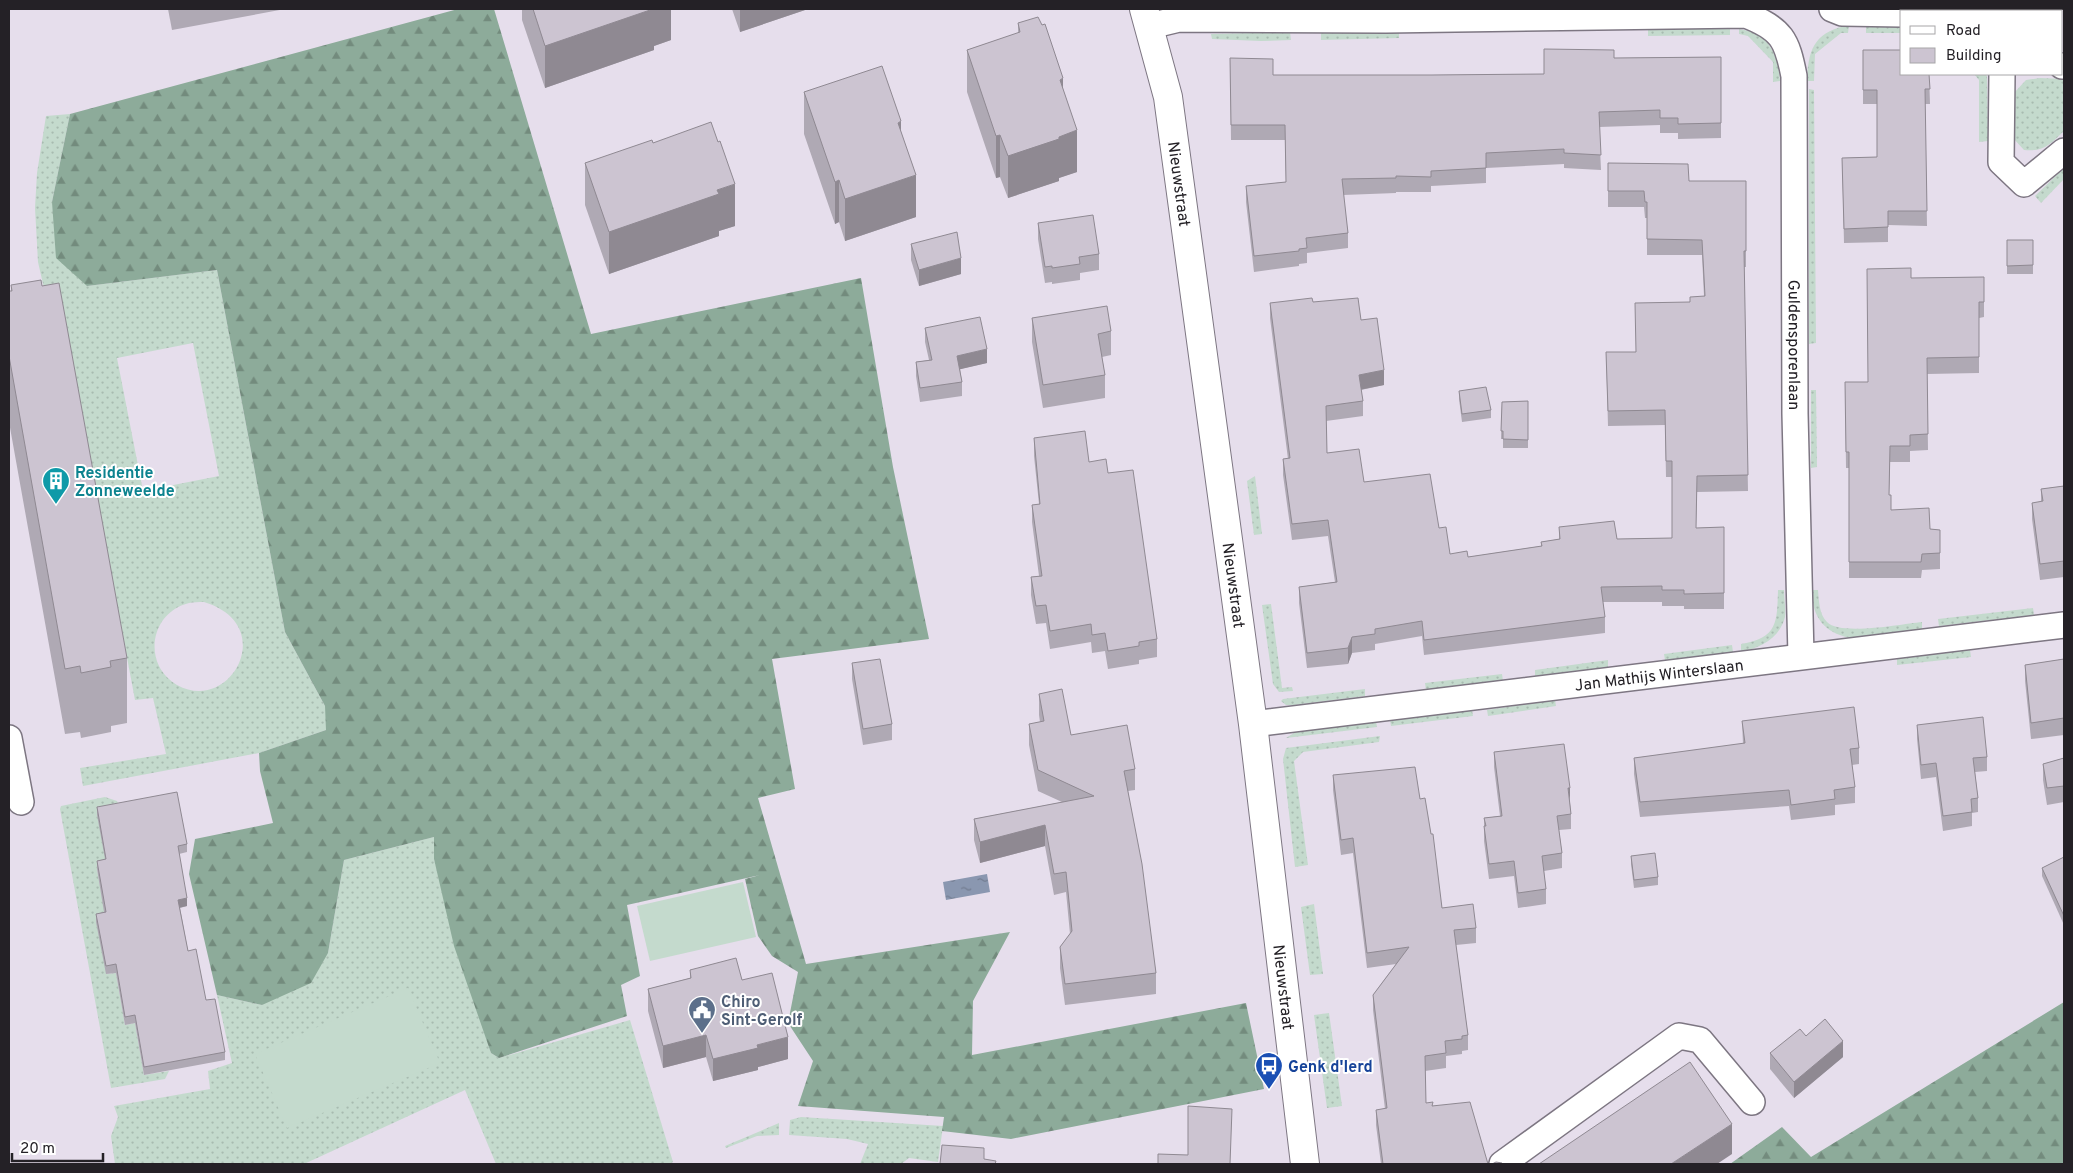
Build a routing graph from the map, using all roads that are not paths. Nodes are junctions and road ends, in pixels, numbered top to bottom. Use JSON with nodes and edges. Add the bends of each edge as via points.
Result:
{"nodes":[{"id":1,"x":1832,"y":9,"type":"edge"},
{"id":2,"x":1900,"y":14,"type":"edge"},
{"id":3,"x":1147,"y":17,"type":"edge"},
{"id":4,"x":2002,"y":75,"type":"edge"},
{"id":5,"x":2064,"y":151,"type":"edge"},
{"id":6,"x":2064,"y":625,"type":"edge"},
{"id":7,"x":1801,"y":656,"type":"junction"},
{"id":8,"x":1252,"y":724,"type":"junction"},
{"id":9,"x":9,"y":738,"type":"edge"},
{"id":10,"x":21,"y":802,"type":"dead end"},
{"id":11,"x":1752,"y":1102,"type":"dead end"},
{"id":12,"x":1305,"y":1164,"type":"edge"},
{"id":13,"x":1502,"y":1164,"type":"edge"}],
"edges":[{"from":1,"to":2,"type":"street","via":[[1842,13]]},
{"from":3,"to":7,"type":"street","name":"Guldensporenlaan","via":[[1179,20],[1386,20],[1746,15],[1781,35],[1794,76],[1795,414]]},
{"from":3,"to":8,"type":"street","name":"Nieuwstraat","via":[[1168,97]]},
{"from":4,"to":5,"type":"street","via":[[2001,162],[2024,184]]},
{"from":6,"to":7,"type":"street","name":"Jan Mathijs Winterslaan"},
{"from":7,"to":8,"type":"street","name":"Jan Mathijs Winterslaan"},
{"from":8,"to":12,"type":"street","name":"Nieuwstraat"},
{"from":9,"to":10,"type":"street"},
{"from":11,"to":13,"type":"street","via":[[1700,1040],[1679,1036]]}]}
